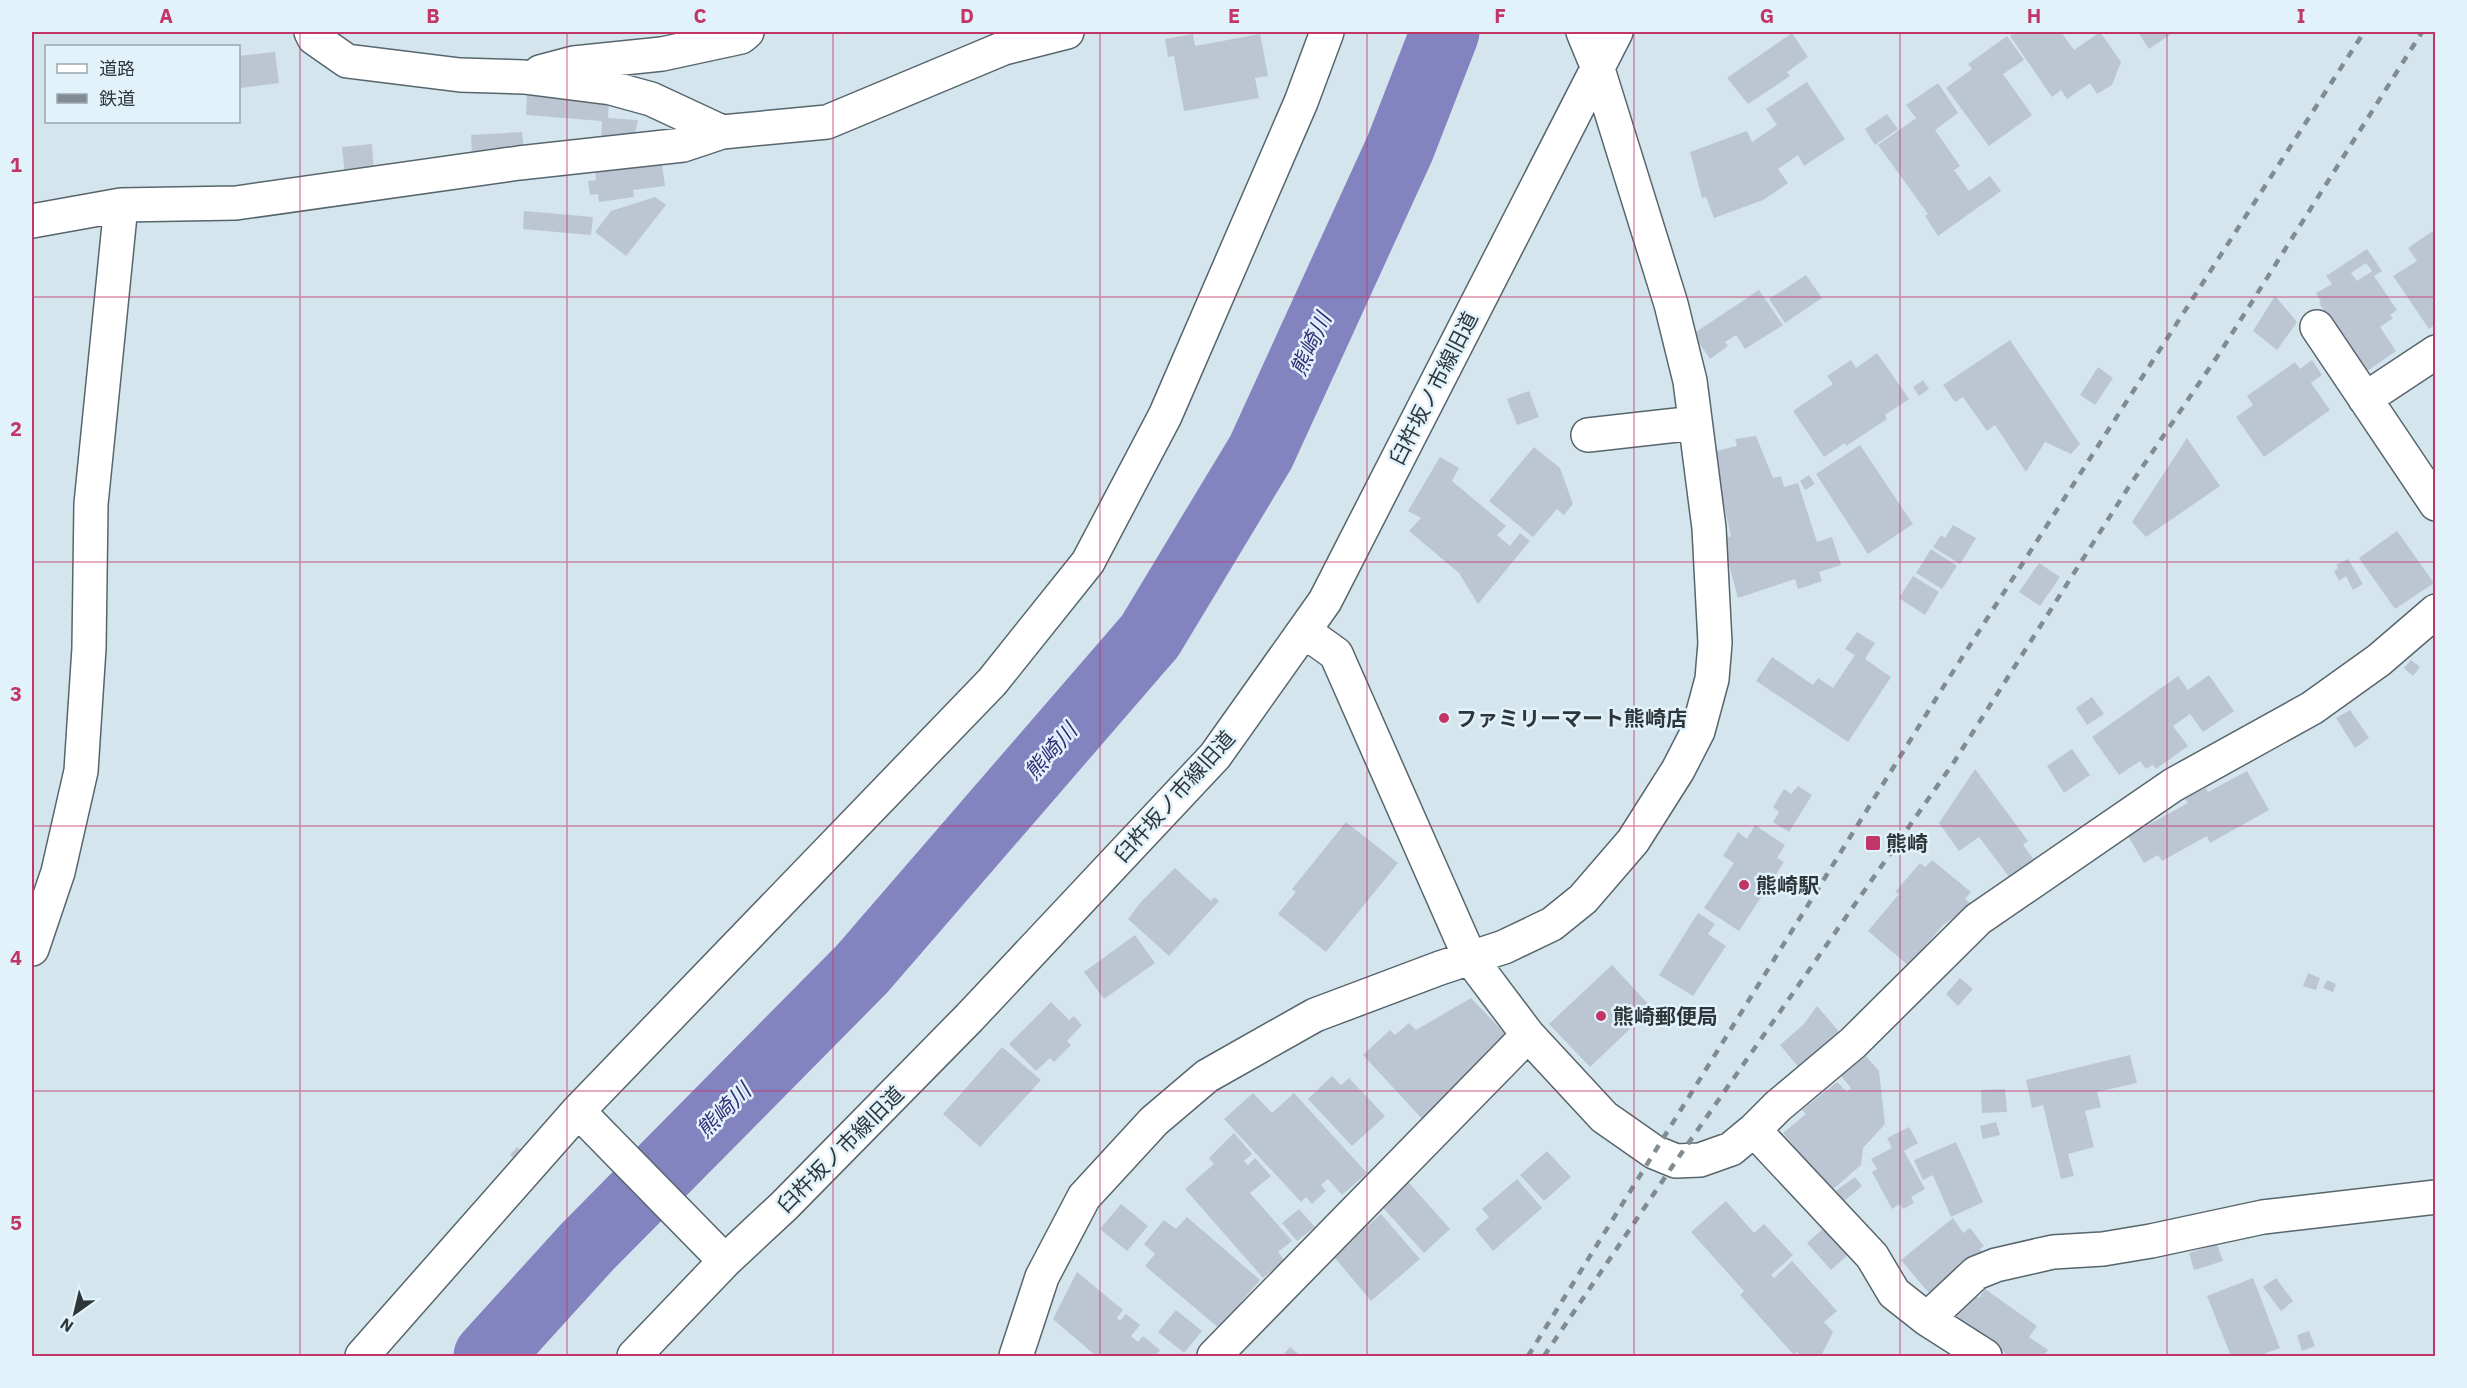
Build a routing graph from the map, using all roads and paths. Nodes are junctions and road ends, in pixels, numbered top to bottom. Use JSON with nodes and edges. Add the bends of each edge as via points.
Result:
{"nodes":[{"id":1,"x":311,"y":32,"type":"edge"},
{"id":2,"x":747,"y":32,"type":"edge"},
{"id":3,"x":1067,"y":32,"type":"edge"},
{"id":4,"x":1327,"y":32,"type":"edge"},
{"id":5,"x":1583,"y":32,"type":"edge"},
{"id":6,"x":1616,"y":32,"type":"edge"},
{"id":7,"x":1597,"y":66,"type":"junction"},
{"id":8,"x":524,"y":77,"type":"junction"},
{"id":9,"x":722,"y":132,"type":"junction"},
{"id":10,"x":121,"y":205,"type":"junction"},
{"id":11,"x":32,"y":221,"type":"edge"},
{"id":12,"x":2317,"y":327,"type":"dead end"},
{"id":13,"x":2436,"y":352,"type":"edge"},
{"id":14,"x":2366,"y":399,"type":"junction"},
{"id":15,"x":1685,"y":424,"type":"junction"},
{"id":16,"x":1588,"y":435,"type":"dead end"},
{"id":17,"x":2436,"y":504,"type":"edge"},
{"id":18,"x":2436,"y":611,"type":"edge"},
{"id":19,"x":1304,"y":630,"type":"junction"},
{"id":20,"x":32,"y":950,"type":"edge"},
{"id":21,"x":1470,"y":958,"type":"junction"},
{"id":22,"x":1528,"y":1035,"type":"junction"},
{"id":23,"x":582,"y":1114,"type":"junction"},
{"id":24,"x":1754,"y":1130,"type":"junction"},
{"id":25,"x":2436,"y":1197,"type":"edge"},
{"id":26,"x":717,"y":1253,"type":"junction"},
{"id":27,"x":1927,"y":1319,"type":"junction"},
{"id":28,"x":362,"y":1356,"type":"edge"},
{"id":29,"x":634,"y":1356,"type":"edge"},
{"id":30,"x":1016,"y":1356,"type":"edge"},
{"id":31,"x":1214,"y":1356,"type":"edge"},
{"id":32,"x":1985,"y":1356,"type":"edge"}],
"edges":[{"from":1,"to":8,"type":"street","via":[[347,61],[460,75]]},
{"from":2,"to":8,"type":"street","via":[[741,37],[662,54],[574,63]]},
{"from":3,"to":9,"type":"street","via":[[1004,48],[827,122]]},
{"from":4,"to":23,"type":"street","via":[[1301,102],[1165,416],[1088,562],[992,682]]},
{"from":5,"to":7,"type":"street"},
{"from":6,"to":7,"type":"street","name":"臼杵坂ノ市線旧道"},
{"from":7,"to":15,"type":"street","via":[[1671,304],[1690,381]]},
{"from":7,"to":19,"type":"street","name":"臼杵坂ノ市線旧道","via":[[1325,601]]},
{"from":8,"to":9,"type":"street","via":[[611,88],[651,99]]},
{"from":9,"to":10,"type":"street","via":[[683,145],[236,202]]},
{"from":10,"to":11,"type":"street"},
{"from":10,"to":20,"type":"street","via":[[91,504],[89,648],[81,771],[58,872]]},
{"from":12,"to":14,"type":"street"},
{"from":13,"to":14,"type":"street"},
{"from":14,"to":17,"type":"street"},
{"from":15,"to":16,"type":"street"},
{"from":15,"to":21,"type":"street","via":[[1709,528],[1714,643],[1712,679],[1698,731],[1633,841],[1583,899],[1552,924]]},
{"from":18,"to":24,"type":"street","via":[[2379,660],[2312,708],[2173,784],[1978,919],[1853,1043]]},
{"from":19,"to":21,"type":"street","via":[[1336,654]]},
{"from":19,"to":26,"type":"street","name":"臼杵坂ノ市線旧道","via":[[1215,756],[969,1018],[784,1206]]},
{"from":21,"to":22,"type":"street"},
{"from":21,"to":30,"type":"street","via":[[1315,1015],[1207,1076],[1154,1121],[1084,1197],[1042,1277]]},
{"from":22,"to":24,"type":"street","via":[[1604,1117],[1654,1152],[1676,1161],[1700,1160],[1731,1149]]},
{"from":22,"to":31,"type":"street"},
{"from":23,"to":26,"type":"street"},
{"from":23,"to":28,"type":"street"},
{"from":24,"to":27,"type":"street","via":[[1872,1256],[1894,1293]]},
{"from":25,"to":27,"type":"street","via":[[2263,1217],[2151,1241],[2053,1252],[1996,1265],[1976,1273]]},
{"from":26,"to":29,"type":"street","name":"臼杵坂ノ市線旧道"},
{"from":27,"to":32,"type":"street"}]}
